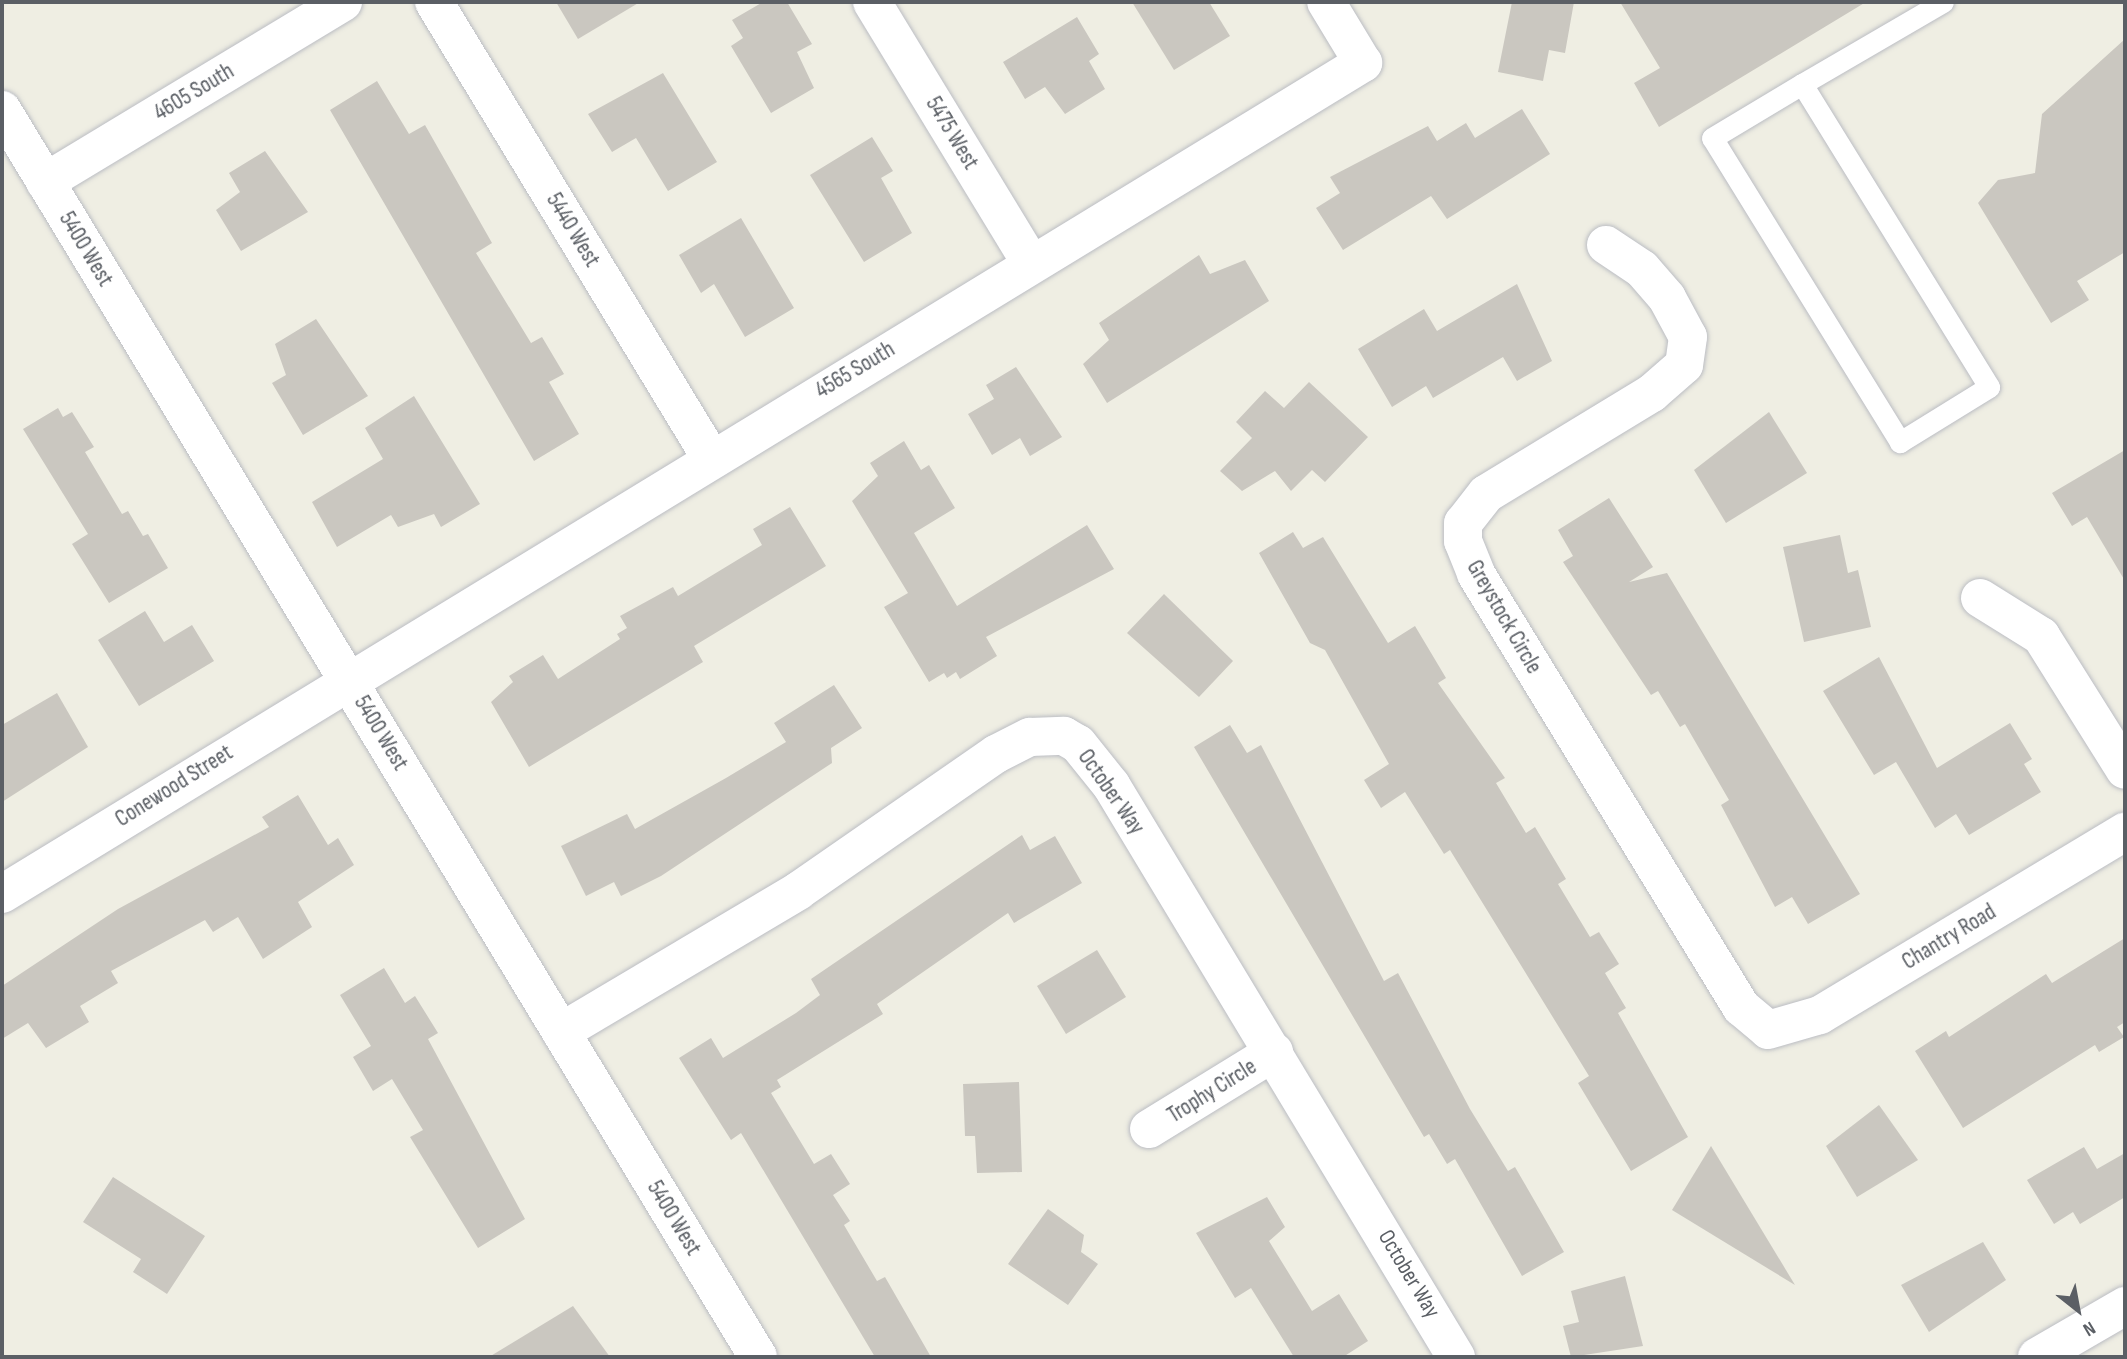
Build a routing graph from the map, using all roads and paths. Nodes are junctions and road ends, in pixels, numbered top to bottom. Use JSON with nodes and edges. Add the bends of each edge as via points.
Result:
{"nodes":[{"id":1,"x":343,"y":2,"type":"edge"},
{"id":2,"x":434,"y":2,"type":"edge"},
{"id":3,"x":872,"y":2,"type":"edge"},
{"id":4,"x":1326,"y":2,"type":"edge"},
{"id":5,"x":1943,"y":2,"type":"edge"},
{"id":6,"x":1802,"y":84,"type":"junction"},
{"id":7,"x":2,"y":110,"type":"edge"},
{"id":8,"x":45,"y":182,"type":"junction"},
{"id":9,"x":1606,"y":245,"type":"dead end"},
{"id":10,"x":1031,"y":264,"type":"junction"},
{"id":11,"x":710,"y":458,"type":"junction"},
{"id":12,"x":1980,"y":598,"type":"dead end"},
{"id":13,"x":347,"y":678,"type":"junction"},
{"id":14,"x":2125,"y":770,"type":"edge"},
{"id":15,"x":2125,"y":832,"type":"edge"},
{"id":16,"x":2,"y":894,"type":"edge"},
{"id":17,"x":1768,"y":1030,"type":"joint"},
{"id":18,"x":561,"y":1032,"type":"junction"},
{"id":19,"x":1274,"y":1052,"type":"junction"},
{"id":20,"x":1149,"y":1129,"type":"dead end"},
{"id":21,"x":2125,"y":1306,"type":"edge"},
{"id":22,"x":758,"y":1357,"type":"edge"},
{"id":23,"x":1457,"y":1357,"type":"edge"},
{"id":24,"x":2038,"y":1357,"type":"edge"}],
"edges":[{"from":1,"to":8,"type":"street","name":"4605 South"},
{"from":2,"to":11,"type":"street","name":"5440 West"},
{"from":3,"to":10,"type":"street","name":"5475 West"},
{"from":4,"to":10,"type":"street","name":"4565 South","via":[[1363,63]]},
{"from":5,"to":6,"type":"lane"},
{"from":6,"to":6,"type":"lane","via":[[1989,387],[1900,442],[1712,138]]},
{"from":7,"to":8,"type":"street","name":"5400 West"},
{"from":8,"to":13,"type":"street","name":"5400 West"},
{"from":9,"to":17,"type":"street","name":"Greystock Circle","via":[[1642,269],[1667,298],[1688,337],[1684,365],[1652,393],[1486,494],[1463,523],[1463,541],[1476,574],[1730,992]]},
{"from":10,"to":11,"type":"street","name":"4565 South"},
{"from":11,"to":13,"type":"street","name":"4565 South"},
{"from":12,"to":14,"type":"street","via":[[2041,636]]},
{"from":13,"to":16,"type":"street","name":"Conewood Street"},
{"from":13,"to":18,"type":"street","name":"5400 West"},
{"from":15,"to":17,"type":"street","name":"Chantry Road","via":[[1820,1015]]},
{"from":18,"to":19,"type":"street","name":"October Way","via":[[798,891],[996,754],[1047,734],[1078,744],[1106,778]]},
{"from":18,"to":22,"type":"street","name":"5400 West"},
{"from":19,"to":20,"type":"street","name":"Trophy Circle"},
{"from":19,"to":23,"type":"street","name":"October Way"},
{"from":21,"to":24,"type":"street"}]}
